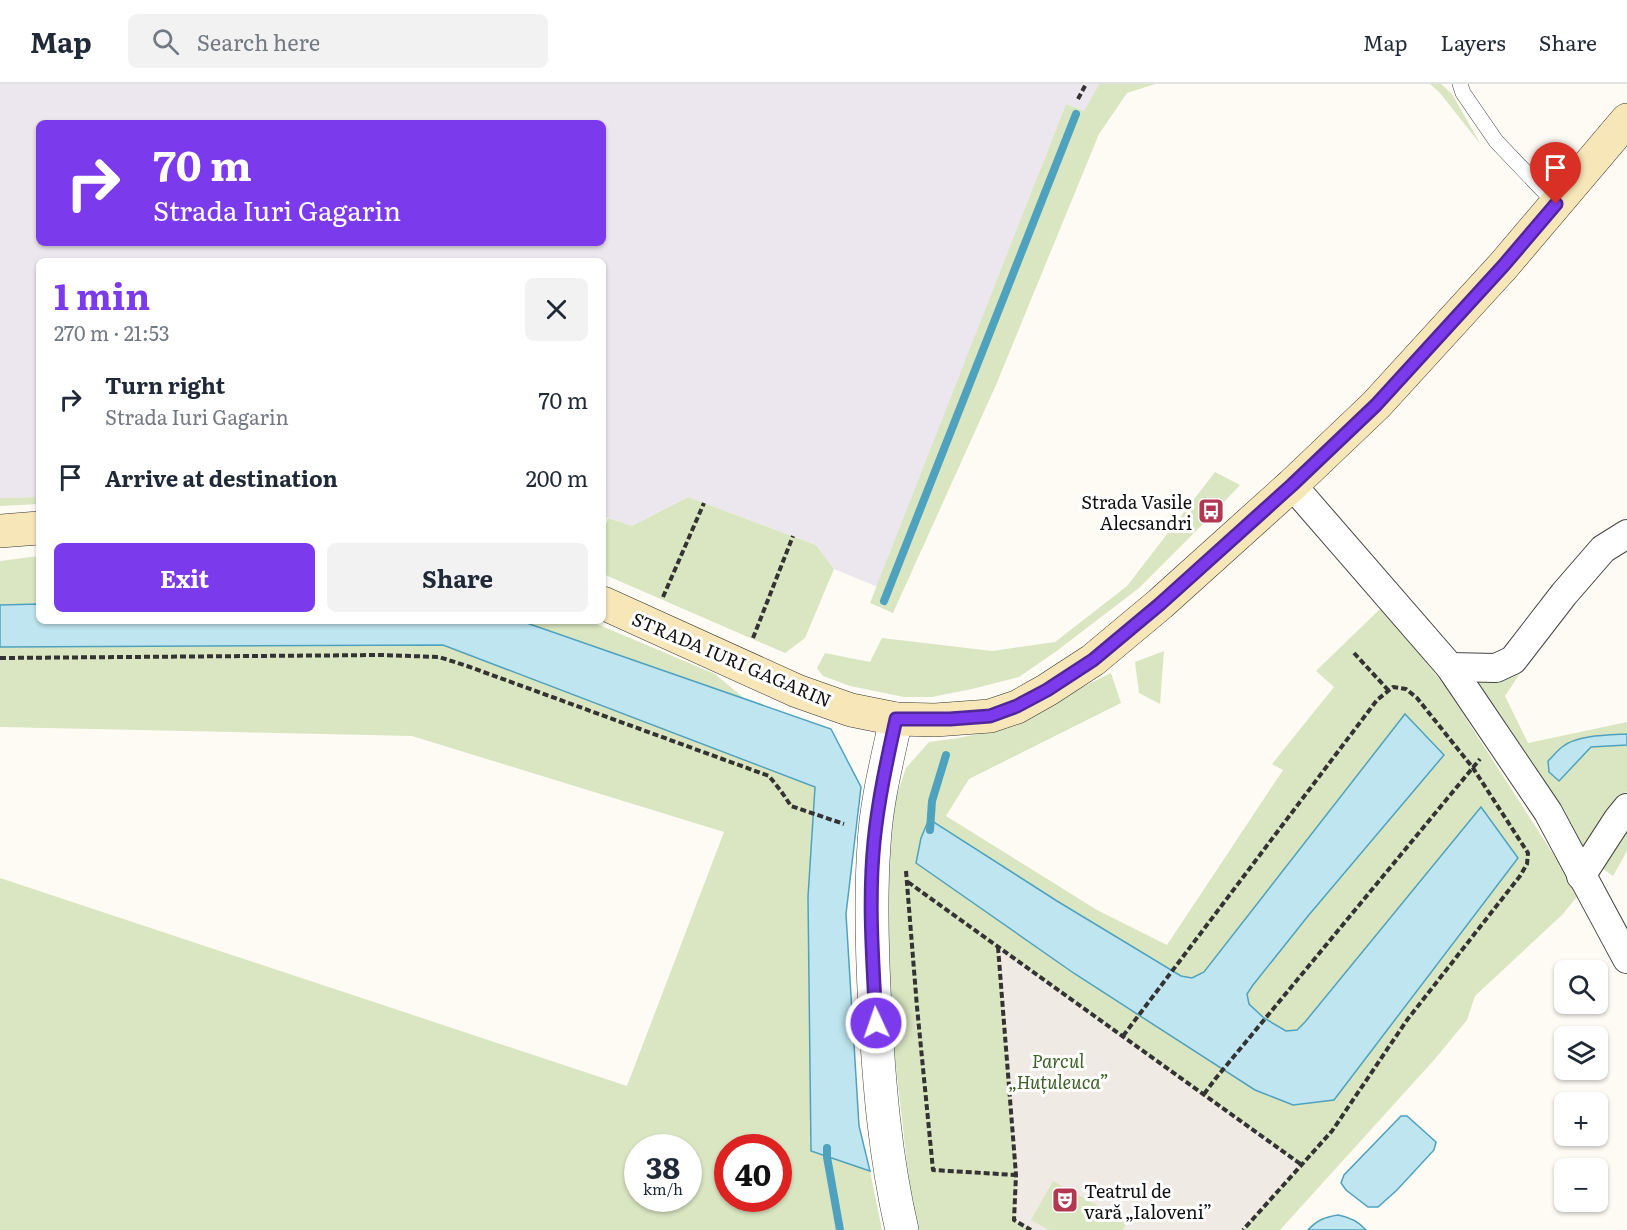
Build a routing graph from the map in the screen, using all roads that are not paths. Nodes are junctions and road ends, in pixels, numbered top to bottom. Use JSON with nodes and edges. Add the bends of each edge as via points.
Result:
{"nodes":[{"id":1,"x":1461,"y":89,"type":"edge"},
{"id":2,"x":1627,"y":120,"type":"edge"},
{"id":3,"x":1556,"y":204,"type":"junction"},
{"id":4,"x":1292,"y":485,"type":"junction"},
{"id":5,"x":36,"y":528,"type":"edge"},
{"id":6,"x":0,"y":531,"type":"edge"},
{"id":7,"x":1627,"y":534,"type":"edge"},
{"id":8,"x":606,"y":604,"type":"edge"},
{"id":9,"x":1450,"y":667,"type":"junction"},
{"id":10,"x":896,"y":719,"type":"junction"},
{"id":11,"x":1627,"y":808,"type":"edge"},
{"id":12,"x":1581,"y":876,"type":"junction"},
{"id":13,"x":1617,"y":923,"type":"edge"},
{"id":14,"x":1627,"y":959,"type":"edge"},
{"id":15,"x":902,"y":1230,"type":"edge"}],
"edges":[{"from":1,"to":3,"type":"lane","via":[[1497,141]]},
{"from":2,"to":3,"type":"main road","name":"STRADA IURI GAGARIN"},
{"from":3,"to":4,"type":"main road","name":"STRADA IURI GAGARIN","via":[[1376,405]]},
{"from":4,"to":9,"type":"street"},
{"from":4,"to":10,"type":"main road","name":"STRADA IURI GAGARIN","via":[[1160,604],[1093,660],[1047,690],[990,716]]},
{"from":5,"to":6,"type":"main road"},
{"from":7,"to":9,"type":"street","via":[[1603,549],[1513,660],[1496,668]]},
{"from":8,"to":10,"type":"main road","name":"STRADA IURI GAGARIN","via":[[797,691]]},
{"from":9,"to":12,"type":"street","via":[[1548,812]]},
{"from":10,"to":15,"type":"street","via":[[878,806],[872,958],[883,1122]]},
{"from":11,"to":12,"type":"street"},
{"from":12,"to":13,"type":"street"},
{"from":13,"to":14,"type":"street"}]}
